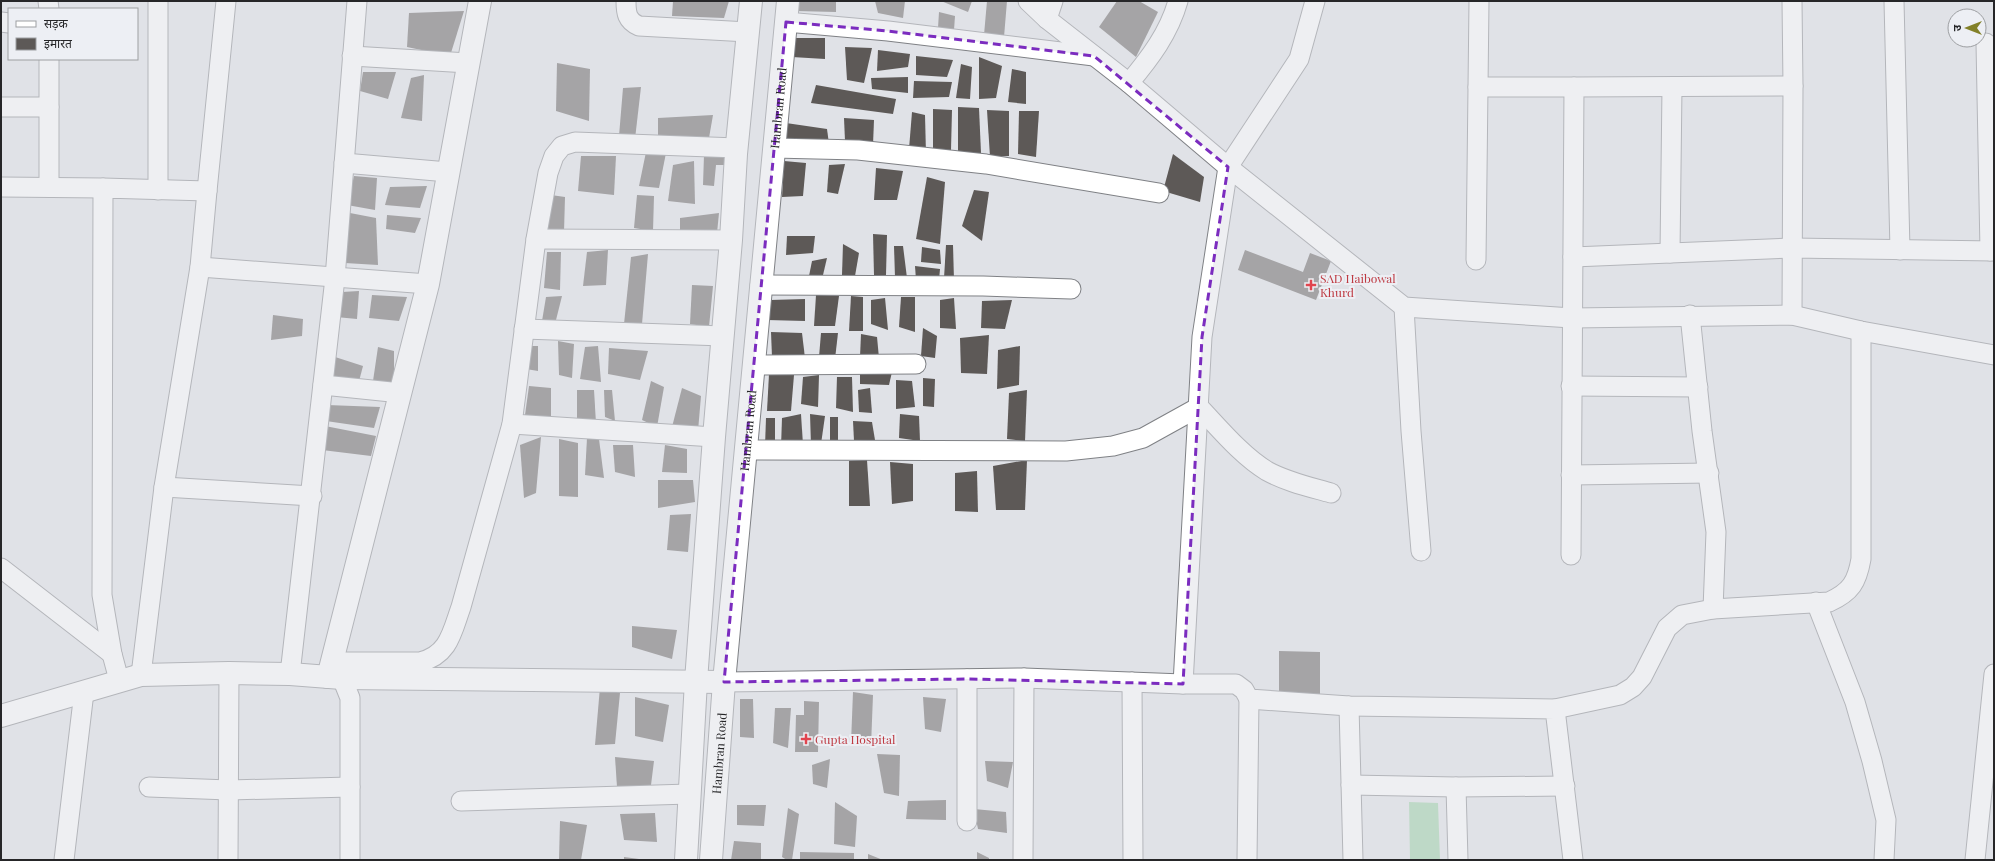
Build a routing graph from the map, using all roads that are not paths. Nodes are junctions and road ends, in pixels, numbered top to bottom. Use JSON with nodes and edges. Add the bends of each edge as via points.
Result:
{"nodes":[{"id":1,"x":158,"y":1,"type":"edge"},
{"id":2,"x":226,"y":1,"type":"edge"},
{"id":3,"x":357,"y":1,"type":"edge"},
{"id":4,"x":480,"y":1,"type":"edge"},
{"id":5,"x":626,"y":1,"type":"edge"},
{"id":6,"x":751,"y":1,"type":"edge"},
{"id":7,"x":788,"y":1,"type":"edge"},
{"id":8,"x":1028,"y":1,"type":"edge"},
{"id":9,"x":1053,"y":1,"type":"edge"},
{"id":10,"x":1178,"y":1,"type":"edge"},
{"id":11,"x":1315,"y":1,"type":"edge"},
{"id":12,"x":1479,"y":1,"type":"edge"},
{"id":13,"x":1792,"y":1,"type":"edge"},
{"id":14,"x":1894,"y":1,"type":"edge"},
{"id":15,"x":1047,"y":19,"type":"junction"},
{"id":16,"x":786,"y":22,"type":"junction"},
{"id":17,"x":748,"y":32,"type":"junction"},
{"id":18,"x":1986,"y":48,"type":"edge"},
{"id":19,"x":352,"y":56,"type":"junction"},
{"id":20,"x":1094,"y":56,"type":"junction"},
{"id":21,"x":49,"y":60,"type":"edge"},
{"id":22,"x":468,"y":63,"type":"junction"},
{"id":23,"x":1129,"y":83,"type":"junction"},
{"id":24,"x":1794,"y":86,"type":"junction"},
{"id":25,"x":1478,"y":87,"type":"junction"},
{"id":26,"x":1574,"y":87,"type":"junction"},
{"id":27,"x":1672,"y":87,"type":"junction"},
{"id":28,"x":1991,"y":102,"type":"edge"},
{"id":29,"x":1,"y":107,"type":"edge"},
{"id":30,"x":49,"y":107,"type":"junction"},
{"id":31,"x":737,"y":148,"type":"junction"},
{"id":32,"x":774,"y":148,"type":"junction"},
{"id":33,"x":344,"y":163,"type":"junction"},
{"id":34,"x":1228,"y":167,"type":"junction"},
{"id":35,"x":448,"y":172,"type":"junction"},
{"id":36,"x":1,"y":187,"type":"edge"},
{"id":37,"x":49,"y":187,"type":"junction"},
{"id":38,"x":103,"y":188,"type":"junction"},
{"id":39,"x":158,"y":190,"type":"junction"},
{"id":40,"x":207,"y":191,"type":"junction"},
{"id":41,"x":1159,"y":193,"type":"dead end"},
{"id":42,"x":536,"y":239,"type":"junction"},
{"id":43,"x":731,"y":240,"type":"junction"},
{"id":44,"x":1792,"y":248,"type":"junction"},
{"id":45,"x":1900,"y":250,"type":"junction"},
{"id":46,"x":1992,"y":251,"type":"edge"},
{"id":47,"x":1670,"y":253,"type":"junction"},
{"id":48,"x":1572,"y":257,"type":"junction"},
{"id":49,"x":1476,"y":260,"type":"dead end"},
{"id":50,"x":200,"y":267,"type":"junction"},
{"id":51,"x":335,"y":278,"type":"junction"},
{"id":52,"x":428,"y":284,"type":"junction"},
{"id":53,"x":760,"y":285,"type":"junction"},
{"id":54,"x":1071,"y":289,"type":"dead end"},
{"id":55,"x":1404,"y":307,"type":"junction"},
{"id":56,"x":1792,"y":314,"type":"junction"},
{"id":57,"x":1690,"y":315,"type":"junction"},
{"id":58,"x":1572,"y":318,"type":"junction"},
{"id":59,"x":524,"y":329,"type":"junction"},
{"id":60,"x":1861,"y":331,"type":"junction"},
{"id":61,"x":723,"y":336,"type":"junction"},
{"id":62,"x":1994,"y":355,"type":"edge"},
{"id":63,"x":916,"y":364,"type":"dead end"},
{"id":64,"x":754,"y":365,"type":"junction"},
{"id":65,"x":323,"y":385,"type":"junction"},
{"id":66,"x":1571,"y":386,"type":"junction"},
{"id":67,"x":1698,"y":387,"type":"junction"},
{"id":68,"x":401,"y":393,"type":"junction"},
{"id":69,"x":1199,"y":407,"type":"junction"},
{"id":70,"x":512,"y":424,"type":"junction"},
{"id":71,"x":714,"y":437,"type":"junction"},
{"id":72,"x":745,"y":450,"type":"junction"},
{"id":73,"x":1709,"y":473,"type":"junction"},
{"id":74,"x":1571,"y":475,"type":"junction"},
{"id":75,"x":164,"y":487,"type":"junction"},
{"id":76,"x":1331,"y":493,"type":"dead end"},
{"id":77,"x":312,"y":496,"type":"junction"},
{"id":78,"x":1421,"y":551,"type":"dead end"},
{"id":79,"x":1570,"y":554,"type":"dead end"},
{"id":80,"x":1,"y":568,"type":"edge"},
{"id":81,"x":1816,"y":602,"type":"junction"},
{"id":82,"x":1714,"y":609,"type":"junction"},
{"id":83,"x":112,"y":654,"type":"junction"},
{"id":84,"x":339,"y":669,"type":"junction"},
{"id":85,"x":229,"y":672,"type":"junction"},
{"id":86,"x":290,"y":674,"type":"junction"},
{"id":87,"x":1994,"y":674,"type":"edge"},
{"id":88,"x":141,"y":675,"type":"junction"},
{"id":89,"x":1024,"y":678,"type":"junction"},
{"id":90,"x":967,"y":679,"type":"junction"},
{"id":91,"x":119,"y":680,"type":"junction"},
{"id":92,"x":696,"y":681,"type":"junction"},
{"id":93,"x":724,"y":682,"type":"junction"},
{"id":94,"x":1132,"y":682,"type":"junction"},
{"id":95,"x":1183,"y":684,"type":"junction"},
{"id":96,"x":84,"y":692,"type":"junction"},
{"id":97,"x":1249,"y":699,"type":"junction"},
{"id":98,"x":1349,"y":706,"type":"junction"},
{"id":99,"x":1555,"y":709,"type":"junction"},
{"id":100,"x":1,"y":716,"type":"edge"},
{"id":101,"x":1351,"y":785,"type":"junction"},
{"id":102,"x":1565,"y":786,"type":"junction"},
{"id":103,"x":148,"y":787,"type":"dead end"},
{"id":104,"x":350,"y":787,"type":"junction"},
{"id":105,"x":1456,"y":787,"type":"junction"},
{"id":106,"x":228,"y":790,"type":"junction"},
{"id":107,"x":689,"y":794,"type":"junction"},
{"id":108,"x":461,"y":800,"type":"dead end"},
{"id":109,"x":967,"y":821,"type":"dead end"},
{"id":110,"x":64,"y":860,"type":"edge"},
{"id":111,"x":228,"y":860,"type":"edge"},
{"id":112,"x":350,"y":860,"type":"edge"},
{"id":113,"x":686,"y":860,"type":"edge"},
{"id":114,"x":711,"y":860,"type":"edge"},
{"id":115,"x":1023,"y":860,"type":"edge"},
{"id":116,"x":1134,"y":860,"type":"edge"},
{"id":117,"x":1247,"y":860,"type":"edge"},
{"id":118,"x":1353,"y":860,"type":"edge"},
{"id":119,"x":1458,"y":860,"type":"edge"},
{"id":120,"x":1573,"y":860,"type":"edge"},
{"id":121,"x":1884,"y":860,"type":"edge"},
{"id":122,"x":1975,"y":860,"type":"edge"}],
"edges":[{"from":1,"to":39,"type":"street"},
{"from":2,"to":40,"type":"street"},
{"from":3,"to":19,"type":"street"},
{"from":4,"to":22,"type":"main road"},
{"from":5,"to":17,"type":"street","via":[[628,17],[639,26]]},
{"from":6,"to":17,"type":"main road"},
{"from":7,"to":16,"type":"main road","name":"Hambran Road"},
{"from":8,"to":15,"type":"street"},
{"from":9,"to":15,"type":"street"},
{"from":10,"to":23,"type":"street","via":[[1167,30],[1155,51]]},
{"from":11,"to":34,"type":"street","via":[[1299,59]]},
{"from":12,"to":25,"type":"street"},
{"from":13,"to":24,"type":"street"},
{"from":14,"to":45,"type":"street"},
{"from":15,"to":20,"type":"street"},
{"from":16,"to":20,"type":"street","via":[[888,31]]},
{"from":16,"to":32,"type":"main road","name":"Hambran Road"},
{"from":17,"to":31,"type":"main road"},
{"from":18,"to":28,"type":"street"},
{"from":19,"to":22,"type":"street"},
{"from":19,"to":33,"type":"street"},
{"from":20,"to":23,"type":"street"},
{"from":21,"to":30,"type":"street"},
{"from":22,"to":35,"type":"main road"},
{"from":23,"to":34,"type":"street"},
{"from":24,"to":27,"type":"street"},
{"from":24,"to":44,"type":"street"},
{"from":25,"to":26,"type":"street"},
{"from":25,"to":49,"type":"street"},
{"from":26,"to":27,"type":"street"},
{"from":26,"to":48,"type":"street"},
{"from":27,"to":47,"type":"street"},
{"from":28,"to":46,"type":"street"},
{"from":29,"to":30,"type":"street"},
{"from":30,"to":37,"type":"street"},
{"from":31,"to":42,"type":"street","via":[[575,142],[562,146],[554,156],[548,173]]},
{"from":31,"to":43,"type":"main road"},
{"from":32,"to":41,"type":"street","via":[[858,150],[986,164]]},
{"from":32,"to":53,"type":"main road","name":"Hambran Road"},
{"from":33,"to":35,"type":"street"},
{"from":33,"to":51,"type":"street"},
{"from":34,"to":55,"type":"street"},
{"from":34,"to":69,"type":"street","via":[[1202,337]]},
{"from":35,"to":52,"type":"main road"},
{"from":36,"to":37,"type":"street"},
{"from":37,"to":38,"type":"street"},
{"from":38,"to":39,"type":"street"},
{"from":38,"to":83,"type":"street","via":[[102,595]]},
{"from":39,"to":40,"type":"street"},
{"from":40,"to":50,"type":"street"},
{"from":42,"to":43,"type":"street"},
{"from":42,"to":59,"type":"street"},
{"from":43,"to":61,"type":"main road"},
{"from":44,"to":45,"type":"street"},
{"from":44,"to":47,"type":"street"},
{"from":44,"to":56,"type":"street"},
{"from":45,"to":46,"type":"street"},
{"from":47,"to":48,"type":"street"},
{"from":48,"to":58,"type":"street"},
{"from":50,"to":51,"type":"street"},
{"from":50,"to":75,"type":"street"},
{"from":51,"to":52,"type":"street"},
{"from":51,"to":65,"type":"street"},
{"from":52,"to":68,"type":"main road"},
{"from":53,"to":54,"type":"street"},
{"from":53,"to":64,"type":"main road","name":"Hambran Road"},
{"from":55,"to":58,"type":"street"},
{"from":55,"to":78,"type":"street"},
{"from":56,"to":57,"type":"street"},
{"from":56,"to":60,"type":"street"},
{"from":57,"to":58,"type":"street"},
{"from":57,"to":67,"type":"street"},
{"from":58,"to":66,"type":"street"},
{"from":59,"to":61,"type":"street"},
{"from":59,"to":70,"type":"street"},
{"from":60,"to":62,"type":"street"},
{"from":60,"to":81,"type":"street","via":[[1861,559],[1858,576],[1849,590],[1829,602]]},
{"from":61,"to":71,"type":"main road"},
{"from":63,"to":64,"type":"street"},
{"from":64,"to":72,"type":"main road","name":"Hambran Road"},
{"from":65,"to":68,"type":"street"},
{"from":65,"to":77,"type":"street"},
{"from":66,"to":67,"type":"street"},
{"from":66,"to":74,"type":"street"},
{"from":67,"to":73,"type":"street"},
{"from":68,"to":84,"type":"main road"},
{"from":69,"to":72,"type":"street","via":[[1143,438],[1113,446],[1066,451]]},
{"from":69,"to":76,"type":"street","via":[[1222,432],[1263,468],[1295,483]]},
{"from":69,"to":95,"type":"street"},
{"from":70,"to":71,"type":"street"},
{"from":70,"to":84,"type":"street","via":[[461,607],[442,652],[432,659],[420,662]]},
{"from":71,"to":92,"type":"main road"},
{"from":72,"to":93,"type":"main road","name":"Hambran Road"},
{"from":73,"to":74,"type":"street"},
{"from":73,"to":82,"type":"street","via":[[1716,532]]},
{"from":74,"to":79,"type":"street"},
{"from":75,"to":77,"type":"street"},
{"from":75,"to":88,"type":"street"},
{"from":77,"to":86,"type":"street"},
{"from":80,"to":83,"type":"street"},
{"from":81,"to":82,"type":"street"},
{"from":81,"to":121,"type":"street","via":[[1855,702],[1872,761],[1886,820]]},
{"from":82,"to":99,"type":"street","via":[[1682,615],[1673,622],[1667,628],[1642,677],[1633,688],[1620,695]]},
{"from":83,"to":91,"type":"street"},
{"from":84,"to":86,"type":"main road"},
{"from":84,"to":92,"type":"main road","via":[[374,677]]},
{"from":84,"to":104,"type":"street","via":[[350,698]]},
{"from":85,"to":86,"type":"main road"},
{"from":85,"to":88,"type":"main road"},
{"from":85,"to":106,"type":"street"},
{"from":87,"to":122,"type":"street"},
{"from":88,"to":91,"type":"main road"},
{"from":89,"to":90,"type":"street"},
{"from":89,"to":94,"type":"street"},
{"from":89,"to":115,"type":"street"},
{"from":90,"to":93,"type":"street"},
{"from":90,"to":109,"type":"street"},
{"from":91,"to":96,"type":"main road"},
{"from":92,"to":93,"type":"main road"},
{"from":92,"to":107,"type":"main road"},
{"from":93,"to":114,"type":"main road","name":"Hambran Road"},
{"from":94,"to":95,"type":"street"},
{"from":94,"to":116,"type":"street"},
{"from":95,"to":97,"type":"street","via":[[1236,684],[1244,690]]},
{"from":96,"to":100,"type":"main road"},
{"from":96,"to":110,"type":"street"},
{"from":97,"to":98,"type":"street"},
{"from":97,"to":117,"type":"street"},
{"from":98,"to":99,"type":"street"},
{"from":98,"to":101,"type":"street"},
{"from":99,"to":102,"type":"street"},
{"from":101,"to":105,"type":"street"},
{"from":101,"to":118,"type":"street"},
{"from":102,"to":105,"type":"street"},
{"from":102,"to":120,"type":"street"},
{"from":103,"to":106,"type":"street"},
{"from":104,"to":106,"type":"street"},
{"from":104,"to":112,"type":"street"},
{"from":105,"to":119,"type":"street"},
{"from":106,"to":111,"type":"street"},
{"from":107,"to":108,"type":"street"},
{"from":107,"to":113,"type":"main road"}]}
